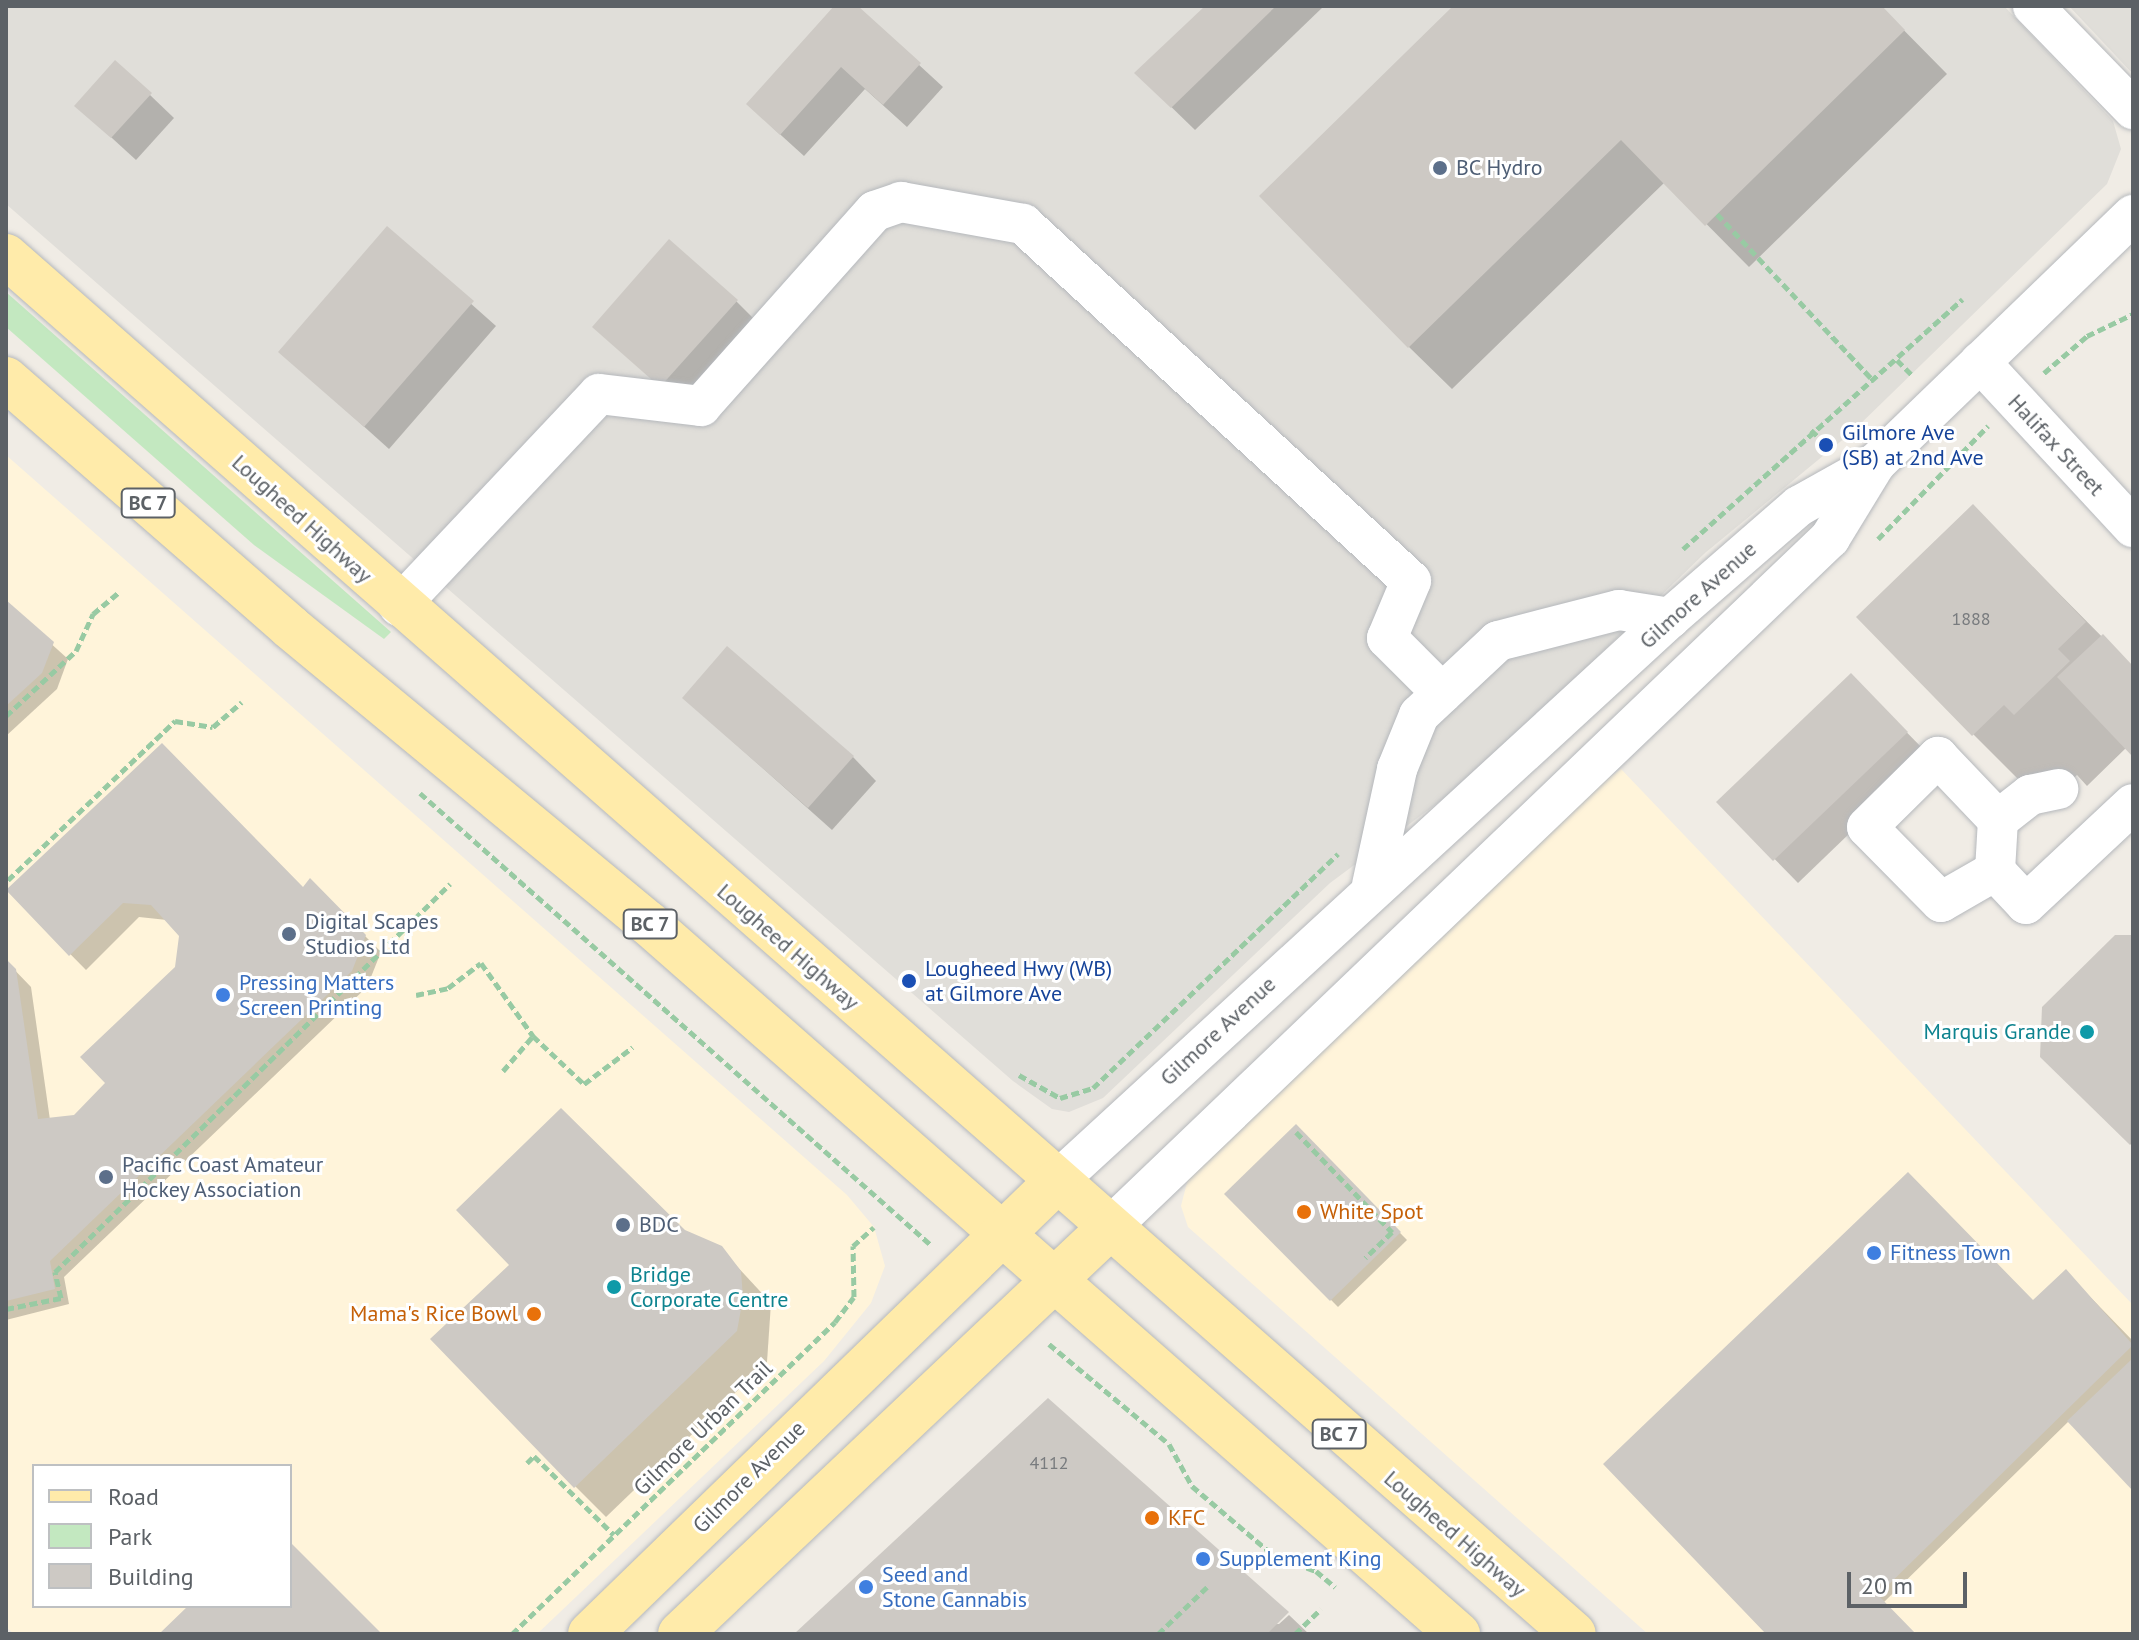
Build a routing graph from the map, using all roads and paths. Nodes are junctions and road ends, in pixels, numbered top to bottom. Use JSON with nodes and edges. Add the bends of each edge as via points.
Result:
{"nodes":[{"id":1,"x":2033,"y":6,"type":"edge"},
{"id":2,"x":2133,"y":109,"type":"edge"},
{"id":3,"x":1717,"y":214,"type":"dead end"},
{"id":4,"x":2133,"y":215,"type":"edge"},
{"id":5,"x":6,"y":256,"type":"edge"},
{"id":6,"x":1963,"y":299,"type":"dead end"},
{"id":7,"x":2133,"y":314,"type":"edge"},
{"id":8,"x":1897,"y":360,"type":"dead end"},
{"id":9,"x":1980,"y":362,"type":"junction"},
{"id":10,"x":2041,"y":374,"type":"dead end"},
{"id":11,"x":6,"y":379,"type":"edge"},
{"id":12,"x":1874,"y":381,"type":"dead end"},
{"id":13,"x":1811,"y":430,"type":"dead end"},
{"id":14,"x":1826,"y":445,"type":"dead end"},
{"id":15,"x":1876,"y":463,"type":"junction"},
{"id":16,"x":2133,"y":527,"type":"edge"},
{"id":17,"x":118,"y":593,"type":"dead end"},
{"id":18,"x":399,"y":606,"type":"junction"},
{"id":19,"x":1670,"y":618,"type":"junction"},
{"id":20,"x":1442,"y":693,"type":"junction"},
{"id":21,"x":242,"y":702,"type":"dead end"},
{"id":22,"x":6,"y":716,"type":"edge"},
{"id":23,"x":414,"y":788,"type":"dead end"},
{"id":24,"x":2058,"y":789,"type":"dead end"},
{"id":25,"x":2133,"y":804,"type":"edge"},
{"id":26,"x":1998,"y":820,"type":"junction"},
{"id":27,"x":1995,"y":871,"type":"junction"},
{"id":28,"x":8,"y":880,"type":"dead end"},
{"id":29,"x":450,"y":884,"type":"dead end"},
{"id":30,"x":1372,"y":885,"type":"junction"},
{"id":31,"x":416,"y":995,"type":"dead end"},
{"id":32,"x":533,"y":1036,"type":"junction"},
{"id":33,"x":633,"y":1047,"type":"dead end"},
{"id":34,"x":503,"y":1071,"type":"dead end"},
{"id":35,"x":1019,"y":1075,"type":"dead end"},
{"id":36,"x":1093,"y":1088,"type":"dead end"},
{"id":37,"x":1296,"y":1132,"type":"dead end"},
{"id":38,"x":1056,"y":1182,"type":"junction"},
{"id":39,"x":874,"y":1227,"type":"dead end"},
{"id":40,"x":1107,"y":1230,"type":"junction"},
{"id":41,"x":1001,"y":1233,"type":"junction"},
{"id":42,"x":1365,"y":1258,"type":"dead end"},
{"id":43,"x":962,"y":1271,"type":"junction"},
{"id":44,"x":1054,"y":1282,"type":"junction"},
{"id":45,"x":6,"y":1309,"type":"edge"},
{"id":46,"x":1045,"y":1341,"type":"dead end"},
{"id":47,"x":527,"y":1463,"type":"dead end"},
{"id":48,"x":614,"y":1535,"type":"junction"},
{"id":49,"x":1207,"y":1587,"type":"dead end"},
{"id":50,"x":1348,"y":1598,"type":"dead end"},
{"id":51,"x":1321,"y":1609,"type":"dead end"},
{"id":52,"x":1165,"y":1628,"type":"junction"},
{"id":53,"x":512,"y":1634,"type":"edge"},
{"id":54,"x":590,"y":1634,"type":"edge"},
{"id":55,"x":680,"y":1634,"type":"edge"},
{"id":56,"x":1158,"y":1634,"type":"edge"},
{"id":57,"x":1170,"y":1634,"type":"edge"},
{"id":58,"x":1295,"y":1634,"type":"edge"},
{"id":59,"x":1458,"y":1634,"type":"edge"},
{"id":60,"x":1574,"y":1634,"type":"edge"}],
"edges":[{"from":1,"to":2,"type":"street"},
{"from":3,"to":12,"type":"path"},
{"from":4,"to":9,"type":"street","name":"Gilmore Avenue"},
{"from":5,"to":18,"type":"main road","name":"Lougheed Highway","number":"BC 7"},
{"from":6,"to":8,"type":"path"},
{"from":7,"to":10,"type":"path"},
{"from":9,"to":15,"type":"street","name":"Gilmore Avenue"},
{"from":9,"to":16,"type":"street","name":"Halifax Street"},
{"from":11,"to":41,"type":"main road","number":"BC 7"},
{"from":13,"to":14,"type":"path"},
{"from":15,"to":19,"type":"street","name":"Gilmore Avenue","via":[[1799,506]]},
{"from":15,"to":40,"type":"street","name":"Gilmore Avenue","via":[[1830,538]]},
{"from":17,"to":22,"type":"path","via":[[93,614],[76,651]]},
{"from":18,"to":20,"type":"street","via":[[599,394],[701,406],[875,211],[901,202],[1023,224],[1411,581],[1387,638]]},
{"from":18,"to":38,"type":"main road","name":"Lougheed Highway","number":"BC 7"},
{"from":19,"to":20,"type":"street","via":[[1619,610],[1498,641]]},
{"from":19,"to":30,"type":"street","name":"Gilmore Avenue","via":[[1494,785]]},
{"from":20,"to":30,"type":"street","via":[[1419,715],[1397,769]]},
{"from":21,"to":28,"type":"path","via":[[213,727],[175,721]]},
{"from":23,"to":43,"type":"path"},
{"from":24,"to":26,"type":"street","via":[[2030,795]]},
{"from":25,"to":27,"type":"street","via":[[2026,904]]},
{"from":26,"to":27,"type":"street"},
{"from":26,"to":27,"type":"street","via":[[1938,757],[1867,827],[1941,902]]},
{"from":29,"to":45,"type":"path","via":[[55,1272],[61,1298]]},
{"from":30,"to":38,"type":"street","name":"Gilmore Avenue"},
{"from":31,"to":32,"type":"path","via":[[448,988],[481,963]]},
{"from":32,"to":33,"type":"path","via":[[584,1084]]},
{"from":32,"to":34,"type":"path"},
{"from":35,"to":36,"type":"path","via":[[1060,1098]]},
{"from":37,"to":42,"type":"path","via":[[1392,1232]]},
{"from":38,"to":40,"type":"main road","name":"Lougheed Highway","number":"BC 7"},
{"from":38,"to":41,"type":"main road","name":"Gilmore Avenue"},
{"from":39,"to":48,"type":"path","name":"Gilmore Urban Trail","via":[[853,1246],[854,1297],[835,1322]]},
{"from":40,"to":44,"type":"main road","name":"Gilmore Avenue"},
{"from":40,"to":60,"type":"main road","name":"Lougheed Highway","number":"BC 7"},
{"from":41,"to":43,"type":"main road","name":"Gilmore Avenue"},
{"from":41,"to":44,"type":"main road","number":"BC 7"},
{"from":43,"to":54,"type":"main road","name":"Gilmore Avenue"},
{"from":44,"to":55,"type":"main road","name":"Gilmore Avenue"},
{"from":44,"to":59,"type":"main road","number":"BC 7"},
{"from":46,"to":50,"type":"path","via":[[1169,1444],[1192,1486],[1250,1536]]},
{"from":47,"to":48,"type":"path","via":[[534,1456]]},
{"from":48,"to":53,"type":"path","name":"Gilmore Urban Trail"},
{"from":49,"to":52,"type":"path"},
{"from":51,"to":58,"type":"path"},
{"from":52,"to":56,"type":"path"},
{"from":52,"to":57,"type":"path"}]}
